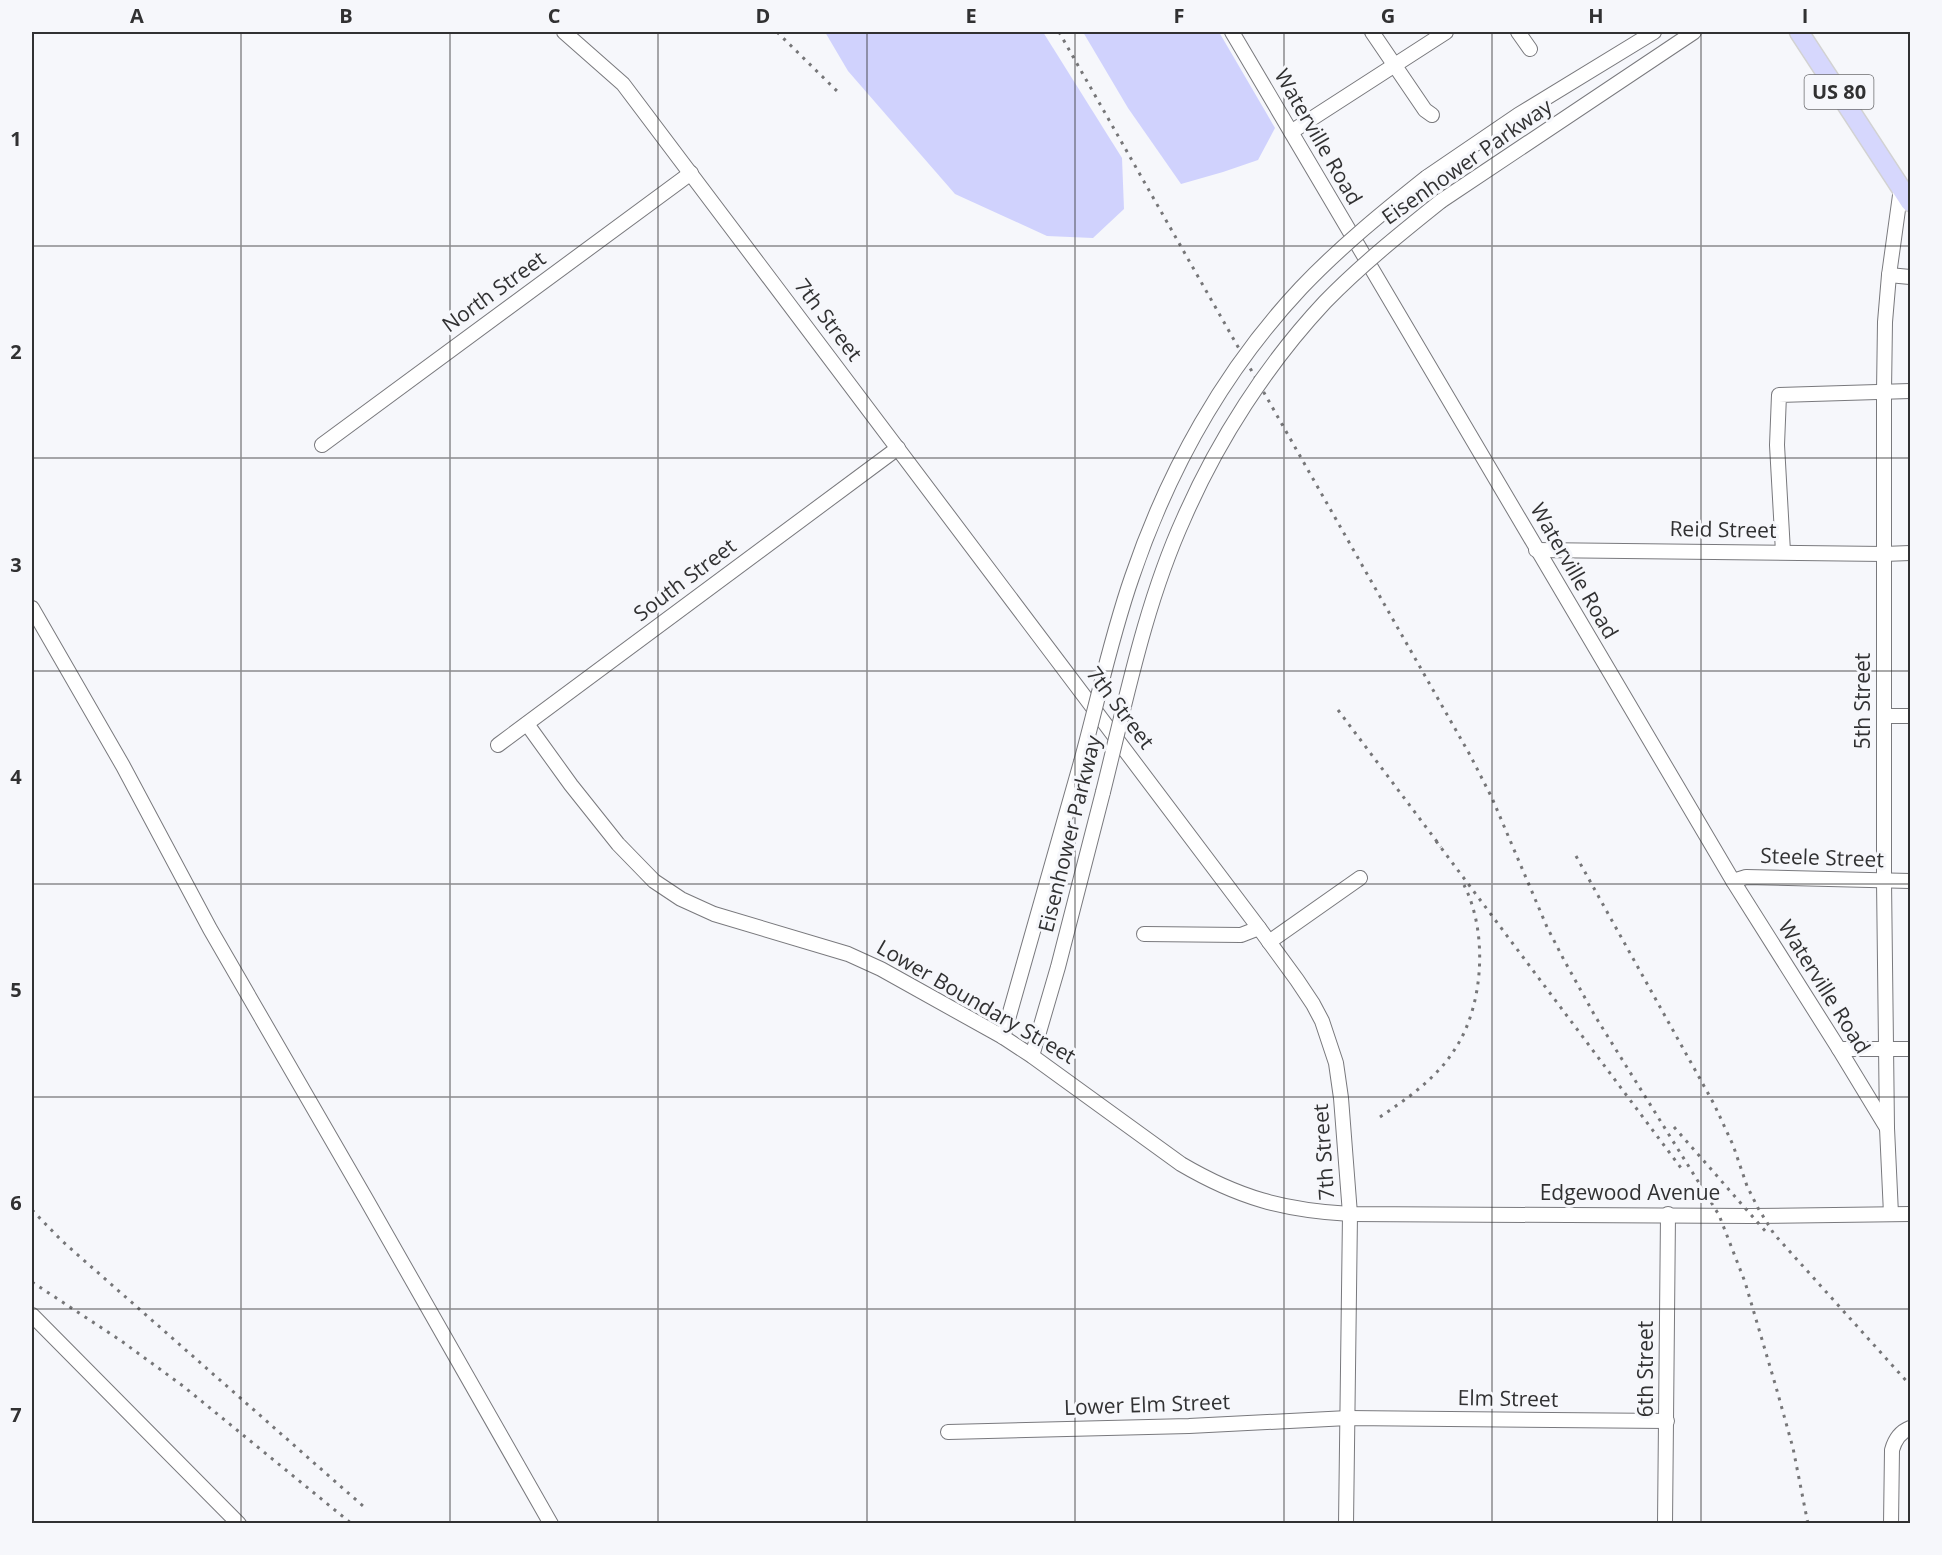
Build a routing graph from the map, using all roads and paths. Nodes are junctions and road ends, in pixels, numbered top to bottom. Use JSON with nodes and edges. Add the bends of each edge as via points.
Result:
{"nodes":[{"id":1,"x":564,"y":32,"type":"edge"},
{"id":2,"x":1232,"y":32,"type":"edge"},
{"id":3,"x":1372,"y":32,"type":"edge"},
{"id":4,"x":1446,"y":32,"type":"edge"},
{"id":5,"x":1518,"y":32,"type":"edge"},
{"id":6,"x":1654,"y":32,"type":"edge"},
{"id":7,"x":1694,"y":32,"type":"edge"},
{"id":8,"x":1798,"y":32,"type":"edge"},
{"id":9,"x":1530,"y":49,"type":"dead end"},
{"id":10,"x":1394,"y":66,"type":"junction"},
{"id":11,"x":1432,"y":115,"type":"dead end"},
{"id":12,"x":1291,"y":132,"type":"junction"},
{"id":13,"x":691,"y":173,"type":"junction"},
{"id":14,"x":1906,"y":195,"type":"edge"},
{"id":15,"x":1889,"y":275,"type":"junction"},
{"id":16,"x":1911,"y":277,"type":"edge"},
{"id":17,"x":1884,"y":391,"type":"junction"},
{"id":18,"x":1911,"y":391,"type":"edge"},
{"id":19,"x":322,"y":446,"type":"dead end"},
{"id":20,"x":898,"y":448,"type":"junction"},
{"id":21,"x":1536,"y":550,"type":"junction"},
{"id":22,"x":1783,"y":552,"type":"junction"},
{"id":23,"x":1911,"y":553,"type":"edge"},
{"id":24,"x":1884,"y":554,"type":"junction"},
{"id":25,"x":32,"y":608,"type":"edge"},
{"id":26,"x":1884,"y":716,"type":"junction"},
{"id":27,"x":1911,"y":716,"type":"edge"},
{"id":28,"x":527,"y":724,"type":"junction"},
{"id":29,"x":498,"y":745,"type":"dead end"},
{"id":30,"x":1360,"y":878,"type":"dead end"},
{"id":31,"x":1733,"y":881,"type":"junction"},
{"id":32,"x":1884,"y":881,"type":"junction"},
{"id":33,"x":1911,"y":881,"type":"edge"},
{"id":34,"x":1259,"y":928,"type":"junction"},
{"id":35,"x":1144,"y":934,"type":"dead end"},
{"id":36,"x":1269,"y":942,"type":"junction"},
{"id":37,"x":1003,"y":1037,"type":"junction"},
{"id":38,"x":1839,"y":1049,"type":"junction"},
{"id":39,"x":1886,"y":1049,"type":"junction"},
{"id":40,"x":1911,"y":1049,"type":"edge"},
{"id":41,"x":1032,"y":1056,"type":"junction"},
{"id":42,"x":1887,"y":1128,"type":"junction"},
{"id":43,"x":1350,"y":1214,"type":"junction"},
{"id":44,"x":1668,"y":1214,"type":"junction"},
{"id":45,"x":1891,"y":1214,"type":"junction"},
{"id":46,"x":1911,"y":1214,"type":"edge"},
{"id":47,"x":32,"y":1315,"type":"edge"},
{"id":48,"x":1348,"y":1418,"type":"junction"},
{"id":49,"x":1667,"y":1421,"type":"junction"},
{"id":50,"x":1906,"y":1431,"type":"edge"},
{"id":51,"x":948,"y":1432,"type":"dead end"},
{"id":52,"x":239,"y":1524,"type":"edge"},
{"id":53,"x":551,"y":1524,"type":"edge"},
{"id":54,"x":1346,"y":1524,"type":"edge"},
{"id":55,"x":1665,"y":1524,"type":"edge"},
{"id":56,"x":1891,"y":1524,"type":"edge"}],
"edges":[{"from":1,"to":13,"type":"street","name":"7th Street","via":[[623,84]]},
{"from":2,"to":12,"type":"street","name":"Waterville Road"},
{"from":3,"to":10,"type":"street"},
{"from":4,"to":10,"type":"street"},
{"from":5,"to":9,"type":"street"},
{"from":6,"to":37,"type":"street","name":"Eisenhower Parkway","bridge":true,"via":[[1518,116],[1427,177],[1376,217],[1300,290],[1237,367],[1170,482],[1131,579]]},
{"from":7,"to":41,"type":"street","name":"Eisenhower Parkway","bridge":true,"via":[[1441,201],[1325,303],[1254,392],[1184,517],[1154,598]]},
{"from":8,"to":14,"type":"main road","number":"US 80"},
{"from":10,"to":11,"type":"street"},
{"from":10,"to":12,"type":"street"},
{"from":12,"to":21,"type":"street","name":"Waterville Road"},
{"from":13,"to":19,"type":"street","name":"North Street"},
{"from":13,"to":20,"type":"street","name":"7th Street"},
{"from":14,"to":15,"type":"street","name":"5th Street"},
{"from":15,"to":16,"type":"street"},
{"from":15,"to":17,"type":"street","name":"5th Street"},
{"from":17,"to":18,"type":"street"},
{"from":17,"to":22,"type":"street","via":[[1779,395],[1777,445]]},
{"from":17,"to":24,"type":"street","name":"5th Street"},
{"from":20,"to":28,"type":"street","name":"South Street"},
{"from":20,"to":34,"type":"street","name":"7th Street"},
{"from":21,"to":22,"type":"street","name":"Reid Street"},
{"from":21,"to":31,"type":"street","name":"Waterville Road"},
{"from":22,"to":24,"type":"street","name":"Reid Street"},
{"from":23,"to":24,"type":"street","name":"Reid Street"},
{"from":24,"to":26,"type":"street","name":"5th Street"},
{"from":25,"to":53,"type":"street"},
{"from":26,"to":27,"type":"street"},
{"from":26,"to":32,"type":"street","name":"5th Street"},
{"from":28,"to":29,"type":"street","name":"South Street"},
{"from":28,"to":37,"type":"street","name":"Lower Boundary Street","via":[[630,858],[681,899],[714,914],[862,959]]},
{"from":30,"to":36,"type":"street"},
{"from":31,"to":32,"type":"street","name":"Steele Street","via":[[1746,877]]},
{"from":31,"to":38,"type":"street","name":"Waterville Road"},
{"from":32,"to":33,"type":"street","name":"Steele Street"},
{"from":32,"to":39,"type":"street","name":"5th Street"},
{"from":34,"to":35,"type":"street","via":[[1241,935]]},
{"from":34,"to":36,"type":"street","name":"7th Street"},
{"from":36,"to":43,"type":"street","name":"7th Street","via":[[1313,1004],[1336,1063]]},
{"from":37,"to":41,"type":"street","name":"Lower Boundary Street"},
{"from":38,"to":39,"type":"street"},
{"from":38,"to":42,"type":"street","name":"Waterville Road"},
{"from":39,"to":40,"type":"street"},
{"from":39,"to":42,"type":"street","name":"5th Street"},
{"from":41,"to":43,"type":"street","name":"Lower Boundary Street","via":[[1202,1176],[1254,1199],[1285,1207]]},
{"from":42,"to":45,"type":"street","name":"5th Street"},
{"from":43,"to":44,"type":"street","name":"Edgewood Avenue"},
{"from":43,"to":48,"type":"street","name":"7th Street"},
{"from":44,"to":45,"type":"street","name":"Edgewood Avenue"},
{"from":44,"to":49,"type":"street","name":"6th Street"},
{"from":45,"to":46,"type":"street","name":"Edgewood Avenue"},
{"from":47,"to":52,"type":"street"},
{"from":48,"to":49,"type":"street","name":"Elm Street"},
{"from":48,"to":51,"type":"street","name":"Lower Elm Street"},
{"from":48,"to":54,"type":"street","name":"7th Street"},
{"from":49,"to":55,"type":"street","name":"6th Street"},
{"from":50,"to":56,"type":"street","via":[[1894,1441],[1892,1450]]}]}
